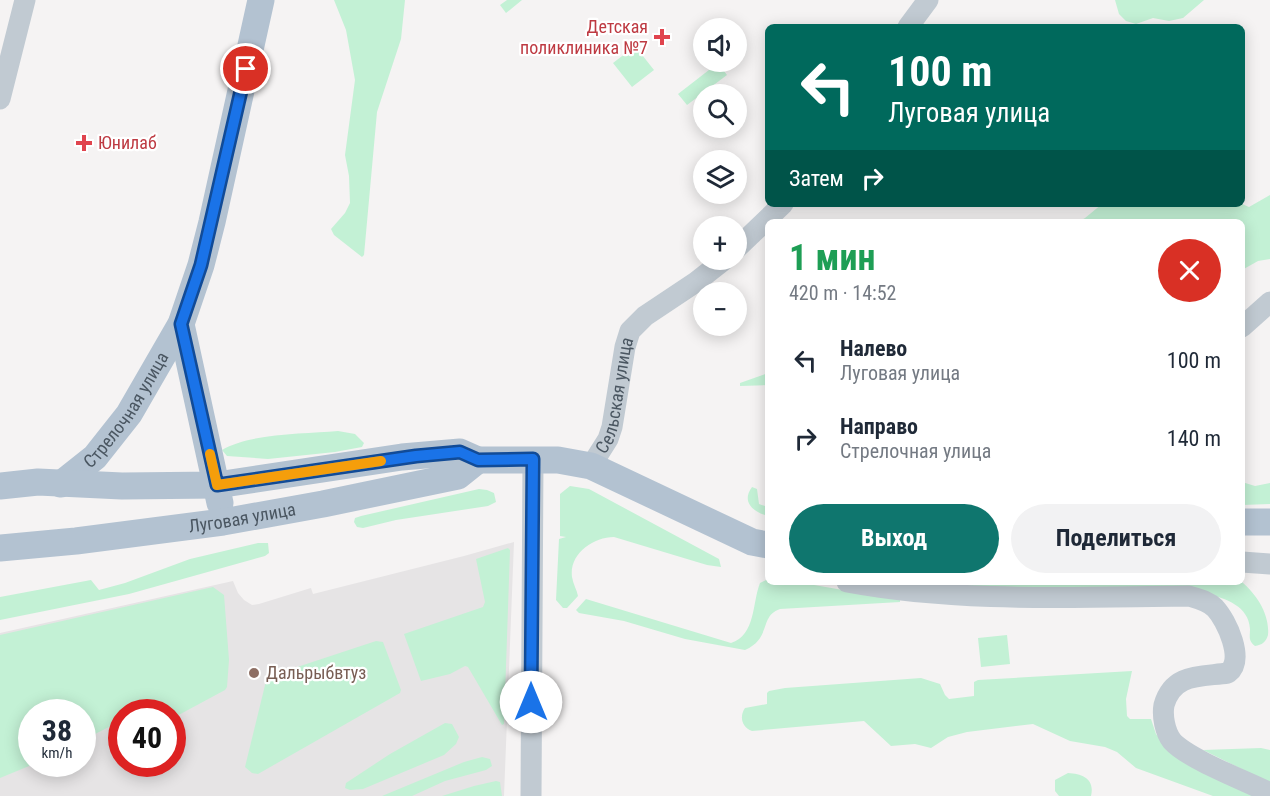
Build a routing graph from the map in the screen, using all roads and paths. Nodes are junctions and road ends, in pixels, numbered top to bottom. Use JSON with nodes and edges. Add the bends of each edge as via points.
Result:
{"nodes":[{"id":1,"x":25,"y":0,"type":"edge"},
{"id":2,"x":261,"y":0,"type":"edge"},
{"id":3,"x":928,"y":0,"type":"edge"},
{"id":4,"x":910,"y":24,"type":"edge"},
{"id":5,"x":0,"y":99,"type":"edge"},
{"id":6,"x":780,"y":207,"type":"edge"},
{"id":7,"x":767,"y":219,"type":"edge"},
{"id":8,"x":765,"y":221,"type":"edge"},
{"id":9,"x":747,"y":238,"type":"edge"},
{"id":10,"x":711,"y":270,"type":"edge"},
{"id":11,"x":1270,"y":302,"type":"edge"},
{"id":12,"x":181,"y":324,"type":"junction"},
{"id":13,"x":1245,"y":324,"type":"edge"},
{"id":14,"x":533,"y":459,"type":"junction"},
{"id":15,"x":478,"y":460,"type":"junction"},
{"id":16,"x":591,"y":466,"type":"junction"},
{"id":17,"x":61,"y":484,"type":"junction"},
{"id":18,"x":217,"y":485,"type":"junction"},
{"id":19,"x":0,"y":486,"type":"edge"},
{"id":20,"x":223,"y":522,"type":"junction"},
{"id":21,"x":1245,"y":522,"type":"edge"},
{"id":22,"x":1270,"y":522,"type":"edge"},
{"id":23,"x":765,"y":544,"type":"edge"},
{"id":24,"x":3,"y":549,"type":"edge"},
{"id":25,"x":1245,"y":562,"type":"edge"},
{"id":26,"x":1270,"y":564,"type":"edge"},
{"id":27,"x":863,"y":585,"type":"edge"},
{"id":28,"x":1270,"y":793,"type":"edge"},
{"id":29,"x":531,"y":796,"type":"edge"}],
"edges":[{"from":1,"to":5,"type":"street"},
{"from":2,"to":12,"type":"main road","name":"Стрелочная улица","via":[[201,265]]},
{"from":3,"to":4,"type":"street"},
{"from":6,"to":7,"type":"street"},
{"from":8,"to":9,"type":"street"},
{"from":10,"to":16,"type":"street","name":"Сельская улица","via":[[630,331],[612,427]]},
{"from":11,"to":13,"type":"street"},
{"from":12,"to":17,"type":"main road","name":"Стрелочная улица","via":[[129,414],[95,457]]},
{"from":12,"to":18,"type":"main road","name":"Стрелочная улица"},
{"from":14,"to":15,"type":"main road","name":"Луговая улица"},
{"from":14,"to":16,"type":"main road","name":"Луговая улица"},
{"from":14,"to":29,"type":"street"},
{"from":15,"to":18,"type":"main road","name":"Луговая улица","via":[[460,452],[416,456]]},
{"from":15,"to":20,"type":"main road","name":"Луговая улица","via":[[458,476]]},
{"from":16,"to":23,"type":"main road","name":"Луговая улица"},
{"from":17,"to":18,"type":"main road","name":"Луговая улица"},
{"from":17,"to":19,"type":"main road","name":"Луговая улица"},
{"from":18,"to":20,"type":"main road","name":"Стрелочная улица"},
{"from":20,"to":24,"type":"main road","name":"Луговая улица"},
{"from":21,"to":22,"type":"main road"},
{"from":25,"to":26,"type":"street"},
{"from":27,"to":28,"type":"street","via":[[976,597],[1189,596],[1205,600],[1227,626],[1235,663],[1228,673],[1181,680],[1174,685],[1163,709],[1167,731],[1171,740],[1189,754]]}]}
